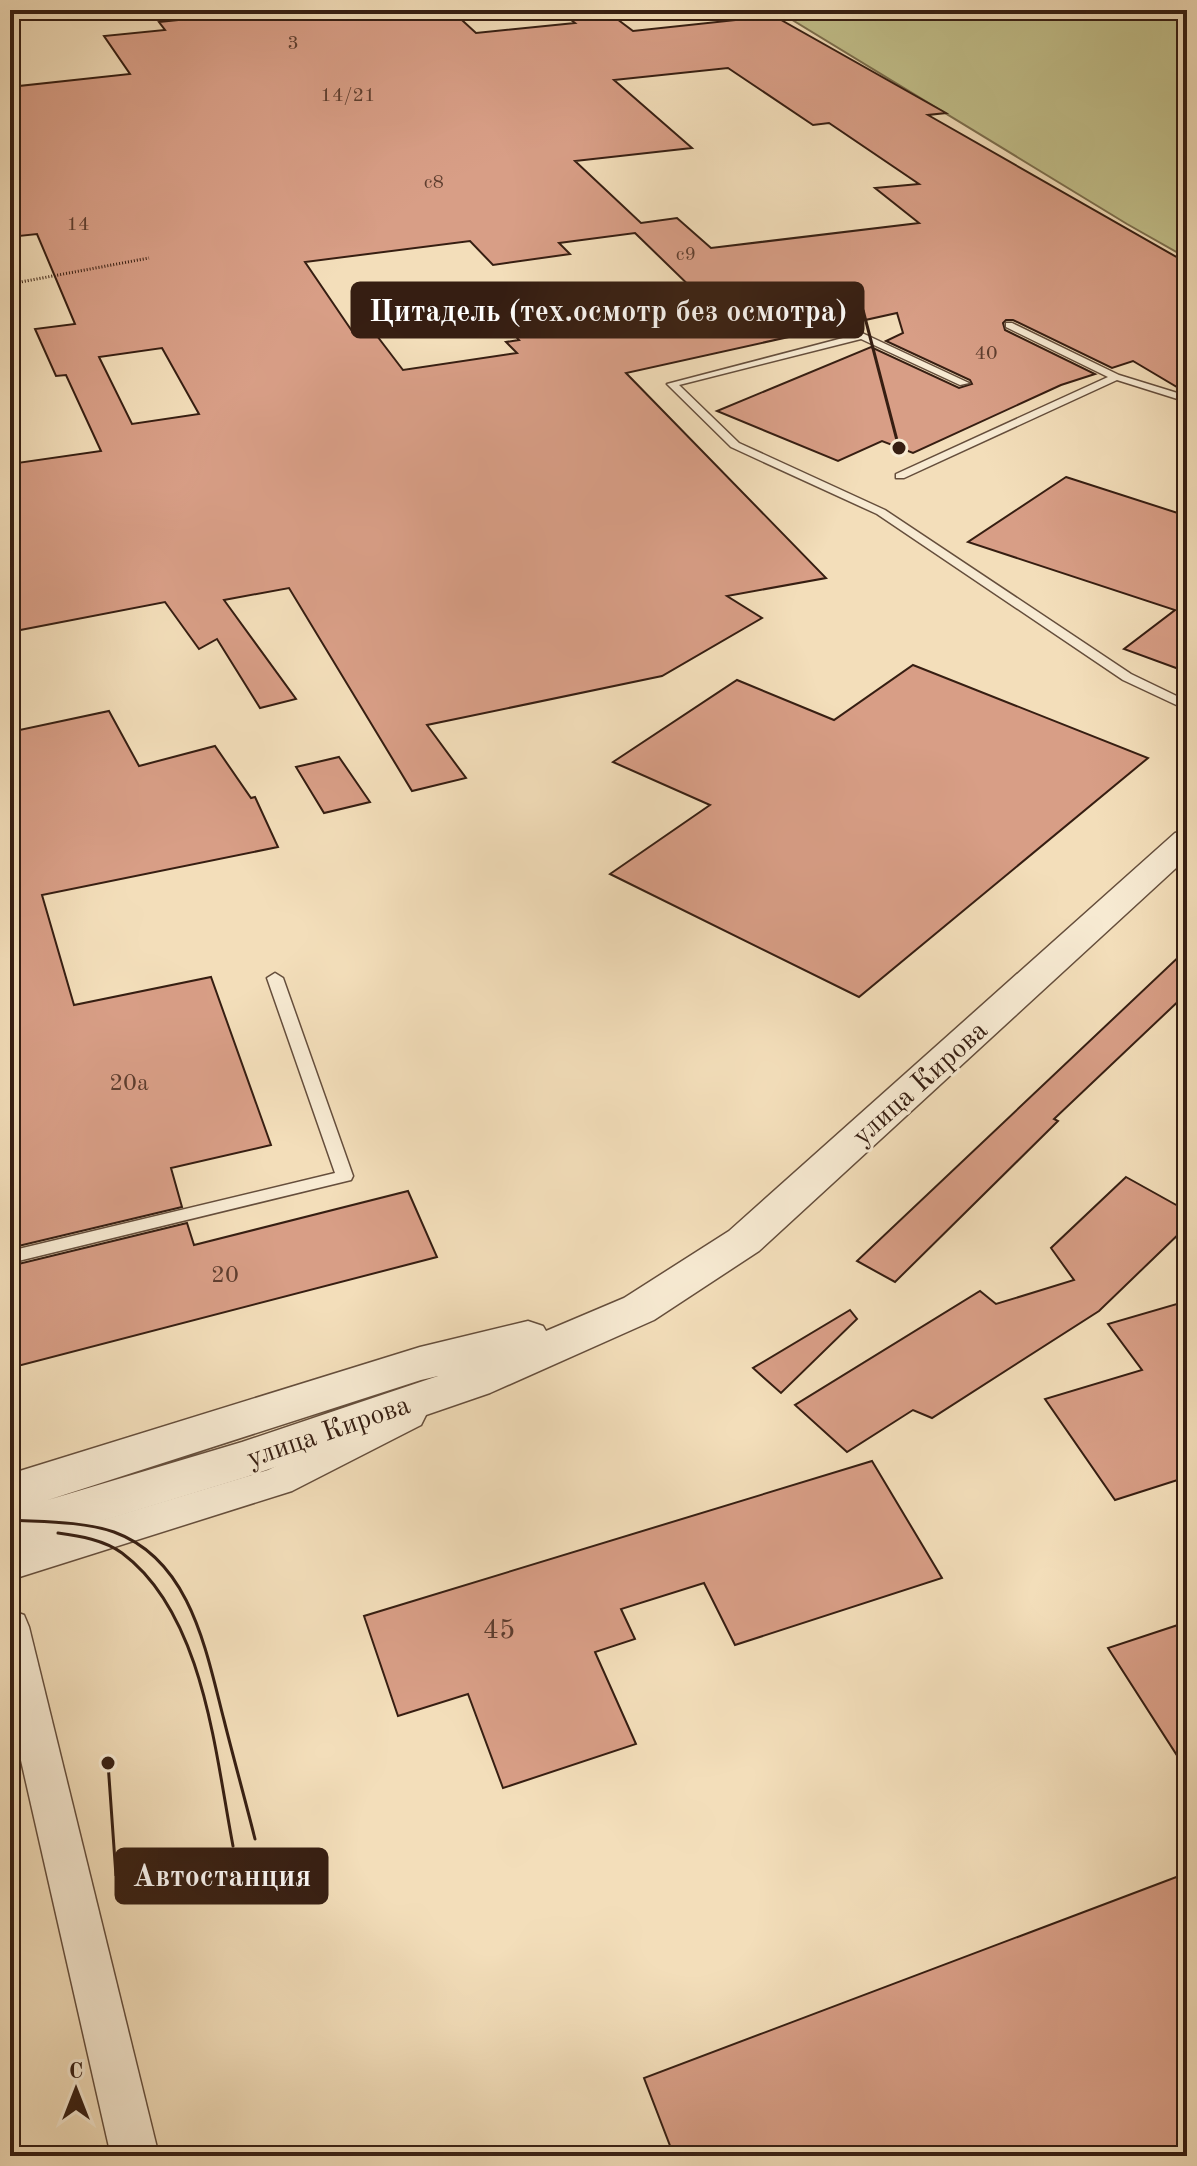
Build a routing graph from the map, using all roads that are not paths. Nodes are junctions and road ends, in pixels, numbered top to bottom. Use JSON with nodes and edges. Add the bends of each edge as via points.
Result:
{"nodes":[{"id":1,"x":1009,"y":325,"type":"dead end"},
{"id":2,"x":1116,"y":377,"type":"junction"},
{"id":3,"x":964,"y":383,"type":"dead end"},
{"id":4,"x":1187,"y":399,"type":"edge"},
{"id":5,"x":900,"y":476,"type":"dead end"},
{"id":6,"x":1187,"y":706,"type":"edge"},
{"id":7,"x":1187,"y":840,"type":"edge"},
{"id":8,"x":275,"y":978,"type":"dead end"},
{"id":9,"x":10,"y":1257,"type":"edge"},
{"id":10,"x":639,"y":1309,"type":"junction"},
{"id":11,"x":474,"y":1381,"type":"junction"},
{"id":12,"x":10,"y":1493,"type":"edge"},
{"id":13,"x":10,"y":1530,"type":"edge"},
{"id":14,"x":10,"y":1564,"type":"edge"},
{"id":15,"x":10,"y":1627,"type":"edge"},
{"id":16,"x":135,"y":2156,"type":"edge"}],
"edges":[{"from":1,"to":2,"type":"lane"},
{"from":2,"to":4,"type":"lane"},
{"from":2,"to":5,"type":"lane"},
{"from":3,"to":6,"type":"lane","via":[[862,336],[672,384],[735,445],[881,512],[1127,677]]},
{"from":7,"to":10,"type":"street","name":"улица Кирова","via":[[744,1241]]},
{"from":8,"to":9,"type":"lane","via":[[345,1176]]},
{"from":10,"to":11,"type":"street","name":"улица Кирова"},
{"from":10,"to":12,"type":"street","name":"улица Кирова","via":[[420,1364]]},
{"from":11,"to":13,"type":"street","name":"улица Кирова","via":[[246,1459]]},
{"from":11,"to":14,"type":"street","via":[[279,1481]]},
{"from":15,"to":16,"type":"street"}]}
